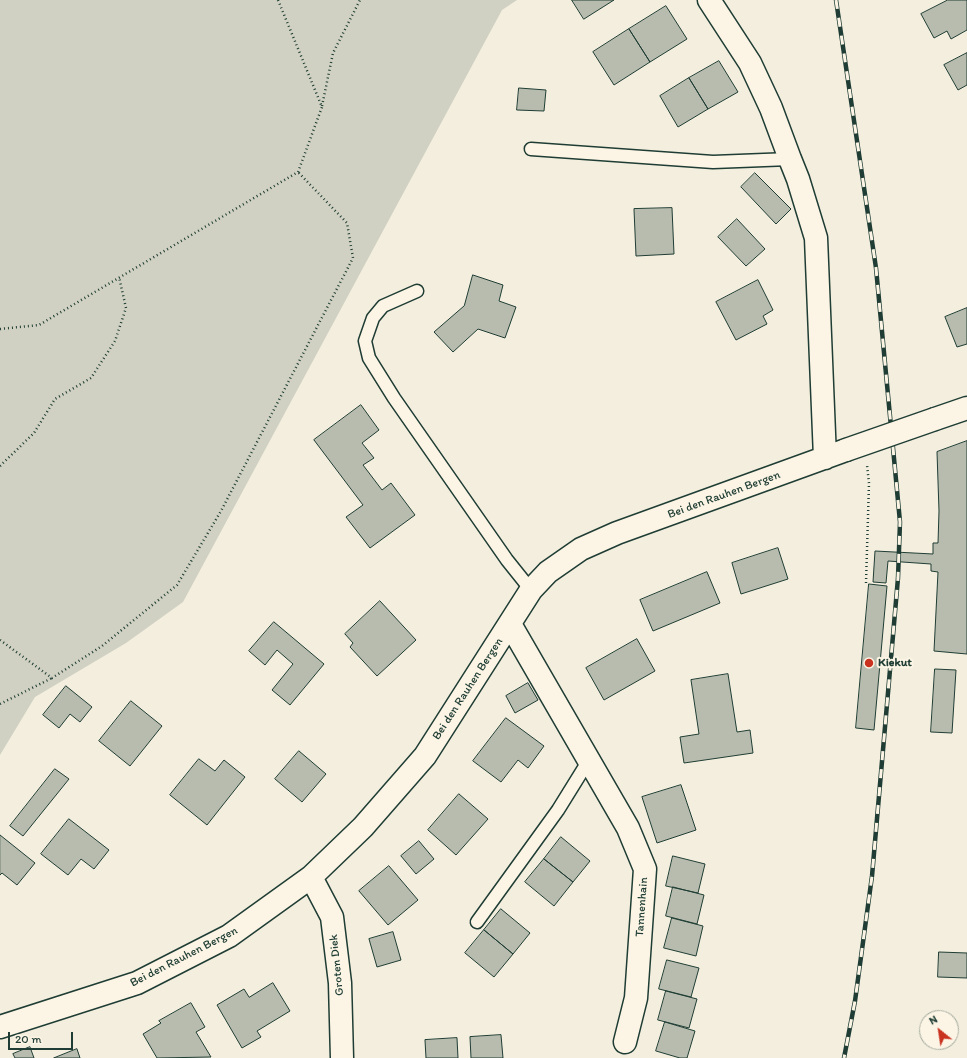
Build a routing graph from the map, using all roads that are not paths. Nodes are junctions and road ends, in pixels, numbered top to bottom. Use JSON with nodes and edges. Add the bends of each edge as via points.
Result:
{"nodes":[{"id":1,"x":709,"y":0,"type":"edge"},
{"id":2,"x":531,"y":149,"type":"dead end"},
{"id":3,"x":790,"y":159,"type":"junction"},
{"id":4,"x":417,"y":291,"type":"dead end"},
{"id":5,"x":967,"y":408,"type":"edge"},
{"id":6,"x":825,"y":458,"type":"junction"},
{"id":7,"x":531,"y":590,"type":"junction"},
{"id":8,"x":510,"y":624,"type":"junction"},
{"id":9,"x":589,"y":760,"type":"junction"},
{"id":10,"x":310,"y":877,"type":"junction"},
{"id":11,"x":477,"y":922,"type":"dead end"},
{"id":12,"x":0,"y":1027,"type":"edge"},
{"id":13,"x":625,"y":1042,"type":"dead end"},
{"id":14,"x":342,"y":1058,"type":"edge"}],
"edges":[{"from":1,"to":3,"type":"street","via":[[750,63],[772,108]]},
{"from":2,"to":3,"type":"lane","via":[[713,162]]},
{"from":3,"to":6,"type":"street","via":[[816,238]]},
{"from":4,"to":7,"type":"lane","via":[[383,306],[373,318],[365,341],[369,358],[493,540]]},
{"from":5,"to":6,"type":"street","name":"Bei den Rauhen Bergen","bridge":true},
{"from":6,"to":7,"type":"street","name":"Bei den Rauhen Bergen","via":[[617,533],[581,549],[548,572]]},
{"from":7,"to":8,"type":"street","name":"Bei den Rauhen Bergen"},
{"from":8,"to":9,"type":"street","name":"Tannenhain"},
{"from":8,"to":10,"type":"street","name":"Bei den Rauhen Bergen","via":[[425,756],[363,827]]},
{"from":9,"to":11,"type":"lane","via":[[558,810]]},
{"from":9,"to":13,"type":"street","name":"Tannenhain","via":[[628,828],[645,869],[636,998]]},
{"from":10,"to":12,"type":"street","name":"Bei den Rauhen Bergen","via":[[229,936],[137,983]]},
{"from":10,"to":14,"type":"street","name":"Groten Diek","via":[[332,917],[340,983]]}]}
